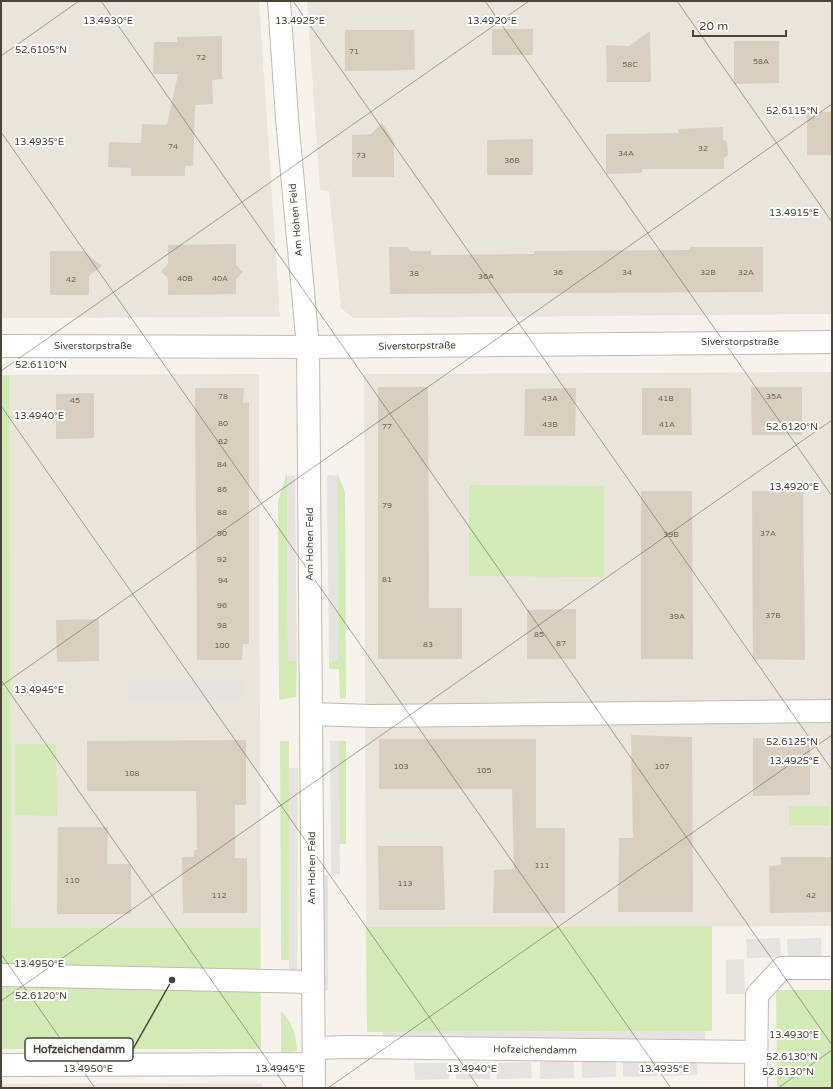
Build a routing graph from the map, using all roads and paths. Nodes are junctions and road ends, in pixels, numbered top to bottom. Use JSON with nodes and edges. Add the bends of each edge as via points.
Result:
{"nodes":[{"id":1,"x":279,"y":1,"type":"edge"},
{"id":2,"x":832,"y":342,"type":"edge"},
{"id":3,"x":1,"y":346,"type":"edge"},
{"id":4,"x":308,"y":347,"type":"junction"},
{"id":5,"x":832,"y":711,"type":"edge"},
{"id":6,"x":311,"y":714,"type":"junction"},
{"id":7,"x":832,"y":968,"type":"edge"},
{"id":8,"x":1,"y":975,"type":"edge"},
{"id":9,"x":313,"y":982,"type":"junction"},
{"id":10,"x":756,"y":1052,"type":"junction"},
{"id":11,"x":314,"y":1056,"type":"junction"},
{"id":12,"x":1,"y":1065,"type":"edge"},
{"id":13,"x":314,"y":1088,"type":"edge"},
{"id":14,"x":756,"y":1088,"type":"edge"}],
"edges":[{"from":1,"to":4,"type":"street","name":"Am Hohen Feld"},
{"from":2,"to":4,"type":"street","name":"Siverstorpstraße"},
{"from":3,"to":4,"type":"street","name":"Siverstorpstraße"},
{"from":4,"to":6,"type":"street","name":"Am Hohen Feld"},
{"from":5,"to":6,"type":"street","via":[[379,716]]},
{"from":6,"to":9,"type":"street","name":"Am Hohen Feld"},
{"from":7,"to":10,"type":"street","via":[[782,968],[757,995]]},
{"from":8,"to":9,"type":"street"},
{"from":9,"to":11,"type":"street","name":"Am Hohen Feld"},
{"from":10,"to":11,"type":"street","name":"Hofzeichendamm","via":[[350,1047]]},
{"from":10,"to":14,"type":"street"},
{"from":11,"to":12,"type":"street","name":"Hofzeichendamm"},
{"from":11,"to":13,"type":"street","name":"Am Hohen Feld"}]}
